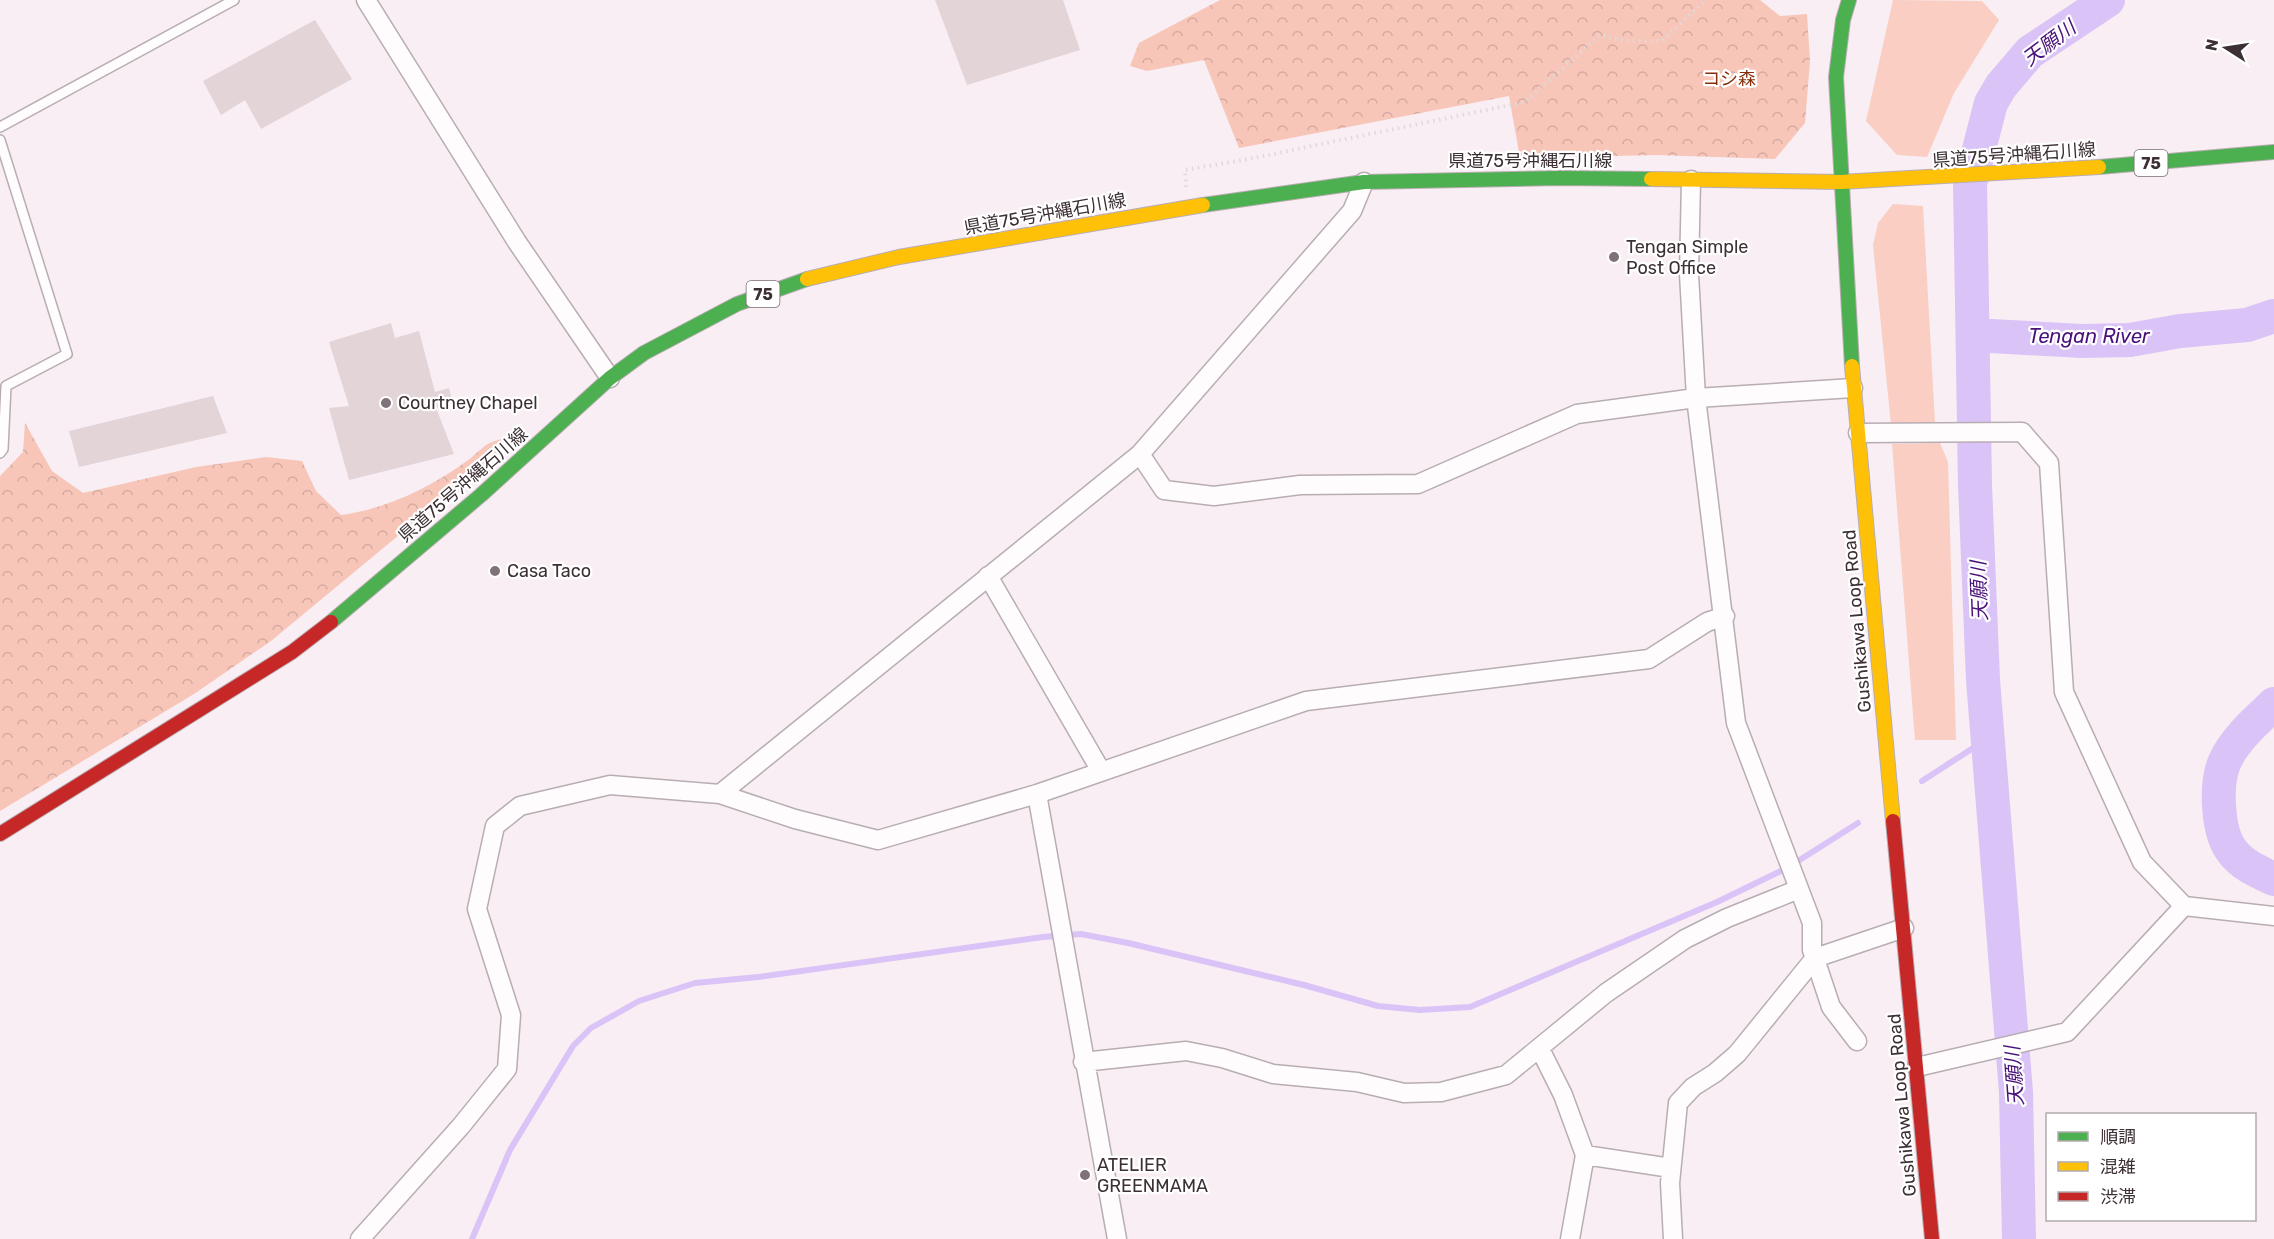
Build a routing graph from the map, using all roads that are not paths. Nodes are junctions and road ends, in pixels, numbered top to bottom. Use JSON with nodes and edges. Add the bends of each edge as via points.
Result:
{"nodes":[{"id":1,"x":234,"y":0,"type":"edge"},
{"id":2,"x":366,"y":0,"type":"edge"},
{"id":3,"x":1849,"y":0,"type":"edge"},
{"id":4,"x":0,"y":127,"type":"edge"},
{"id":5,"x":0,"y":140,"type":"edge"},
{"id":6,"x":2274,"y":152,"type":"edge"},
{"id":7,"x":1691,"y":180,"type":"junction"},
{"id":8,"x":1364,"y":182,"type":"junction"},
{"id":9,"x":1841,"y":182,"type":"junction"},
{"id":10,"x":610,"y":378,"type":"junction"},
{"id":11,"x":1853,"y":388,"type":"junction"},
{"id":12,"x":1696,"y":398,"type":"junction"},
{"id":13,"x":1858,"y":433,"type":"junction"},
{"id":14,"x":0,"y":453,"type":"edge"},
{"id":15,"x":1140,"y":454,"type":"junction"},
{"id":16,"x":988,"y":576,"type":"junction"},
{"id":17,"x":1725,"y":616,"type":"junction"},
{"id":18,"x":1101,"y":771,"type":"junction"},
{"id":19,"x":720,"y":794,"type":"junction"},
{"id":20,"x":1037,"y":794,"type":"junction"},
{"id":21,"x":0,"y":834,"type":"edge"},
{"id":22,"x":1799,"y":889,"type":"junction"},
{"id":23,"x":2184,"y":906,"type":"junction"},
{"id":24,"x":2274,"y":916,"type":"edge"},
{"id":25,"x":1904,"y":928,"type":"junction"},
{"id":26,"x":1815,"y":958,"type":"junction"},
{"id":27,"x":1857,"y":1041,"type":"dead end"},
{"id":28,"x":1540,"y":1049,"type":"junction"},
{"id":29,"x":1083,"y":1062,"type":"junction"},
{"id":30,"x":1917,"y":1067,"type":"junction"},
{"id":31,"x":1585,"y":1155,"type":"junction"},
{"id":32,"x":1671,"y":1168,"type":"junction"},
{"id":33,"x":360,"y":1239,"type":"edge"},
{"id":34,"x":1117,"y":1239,"type":"edge"},
{"id":35,"x":1570,"y":1239,"type":"edge"},
{"id":36,"x":1673,"y":1239,"type":"edge"},
{"id":37,"x":1932,"y":1239,"type":"edge"}],
"edges":[{"from":1,"to":4,"type":"lane"},
{"from":2,"to":10,"type":"street","via":[[517,242]]},
{"from":3,"to":9,"type":"main road","name":"Gushikawa Loop Road","via":[[1836,77]]},
{"from":5,"to":14,"type":"lane","via":[[68,354],[6,386]]},
{"from":6,"to":9,"type":"main road","name":"県道75号沖縄石川線","number":"75","via":[[2028,173]]},
{"from":7,"to":8,"type":"main road","name":"県道75号沖縄石川線","number":"75"},
{"from":7,"to":9,"type":"main road","name":"県道75号沖縄石川線","number":"75"},
{"from":7,"to":12,"type":"street","via":[[1689,274]]},
{"from":8,"to":10,"type":"main road","name":"県道75号沖縄石川線","number":"75","via":[[1187,208],[825,273],[706,318],[644,352]]},
{"from":8,"to":15,"type":"street","via":[[1352,211]]},
{"from":9,"to":11,"type":"main road","name":"Gushikawa Loop Road"},
{"from":10,"to":21,"type":"main road","name":"県道75号沖縄石川線","number":"75","via":[[481,495],[300,646]]},
{"from":11,"to":12,"type":"street"},
{"from":11,"to":13,"type":"main road","name":"Gushikawa Loop Road"},
{"from":12,"to":15,"type":"street","via":[[1578,414],[1418,484],[1300,484],[1214,496],[1164,490]]},
{"from":12,"to":17,"type":"street"},
{"from":13,"to":23,"type":"street","via":[[2022,432],[2049,463],[2064,692],[2142,862]]},
{"from":13,"to":25,"type":"main road","name":"Gushikawa Loop Road"},
{"from":15,"to":16,"type":"street"},
{"from":16,"to":18,"type":"street"},
{"from":16,"to":19,"type":"street"},
{"from":17,"to":18,"type":"street","via":[[1707,622],[1649,659],[1306,701]]},
{"from":17,"to":22,"type":"street","via":[[1736,723]]},
{"from":18,"to":20,"type":"street"},
{"from":19,"to":20,"type":"street","via":[[795,819],[878,840]]},
{"from":19,"to":33,"type":"street","via":[[610,785],[520,806],[495,826],[477,909],[511,1015],[507,1069]]},
{"from":20,"to":29,"type":"street"},
{"from":22,"to":26,"type":"street","via":[[1812,923]]},
{"from":22,"to":28,"type":"street","via":[[1685,939],[1606,993]]},
{"from":23,"to":24,"type":"street"},
{"from":23,"to":30,"type":"street","via":[[2067,1032]]},
{"from":25,"to":26,"type":"street"},
{"from":25,"to":30,"type":"main road","name":"Gushikawa Loop Road"},
{"from":26,"to":27,"type":"street","via":[[1831,1007]]},
{"from":26,"to":32,"type":"street","via":[[1737,1054],[1678,1103]]},
{"from":28,"to":29,"type":"street","via":[[1506,1075],[1441,1092],[1404,1093],[1357,1082],[1273,1074],[1186,1051]]},
{"from":28,"to":31,"type":"street","via":[[1563,1095]]},
{"from":29,"to":34,"type":"street"},
{"from":30,"to":37,"type":"main road","name":"Gushikawa Loop Road"},
{"from":31,"to":32,"type":"street"},
{"from":31,"to":35,"type":"street"},
{"from":32,"to":36,"type":"street"}]}
